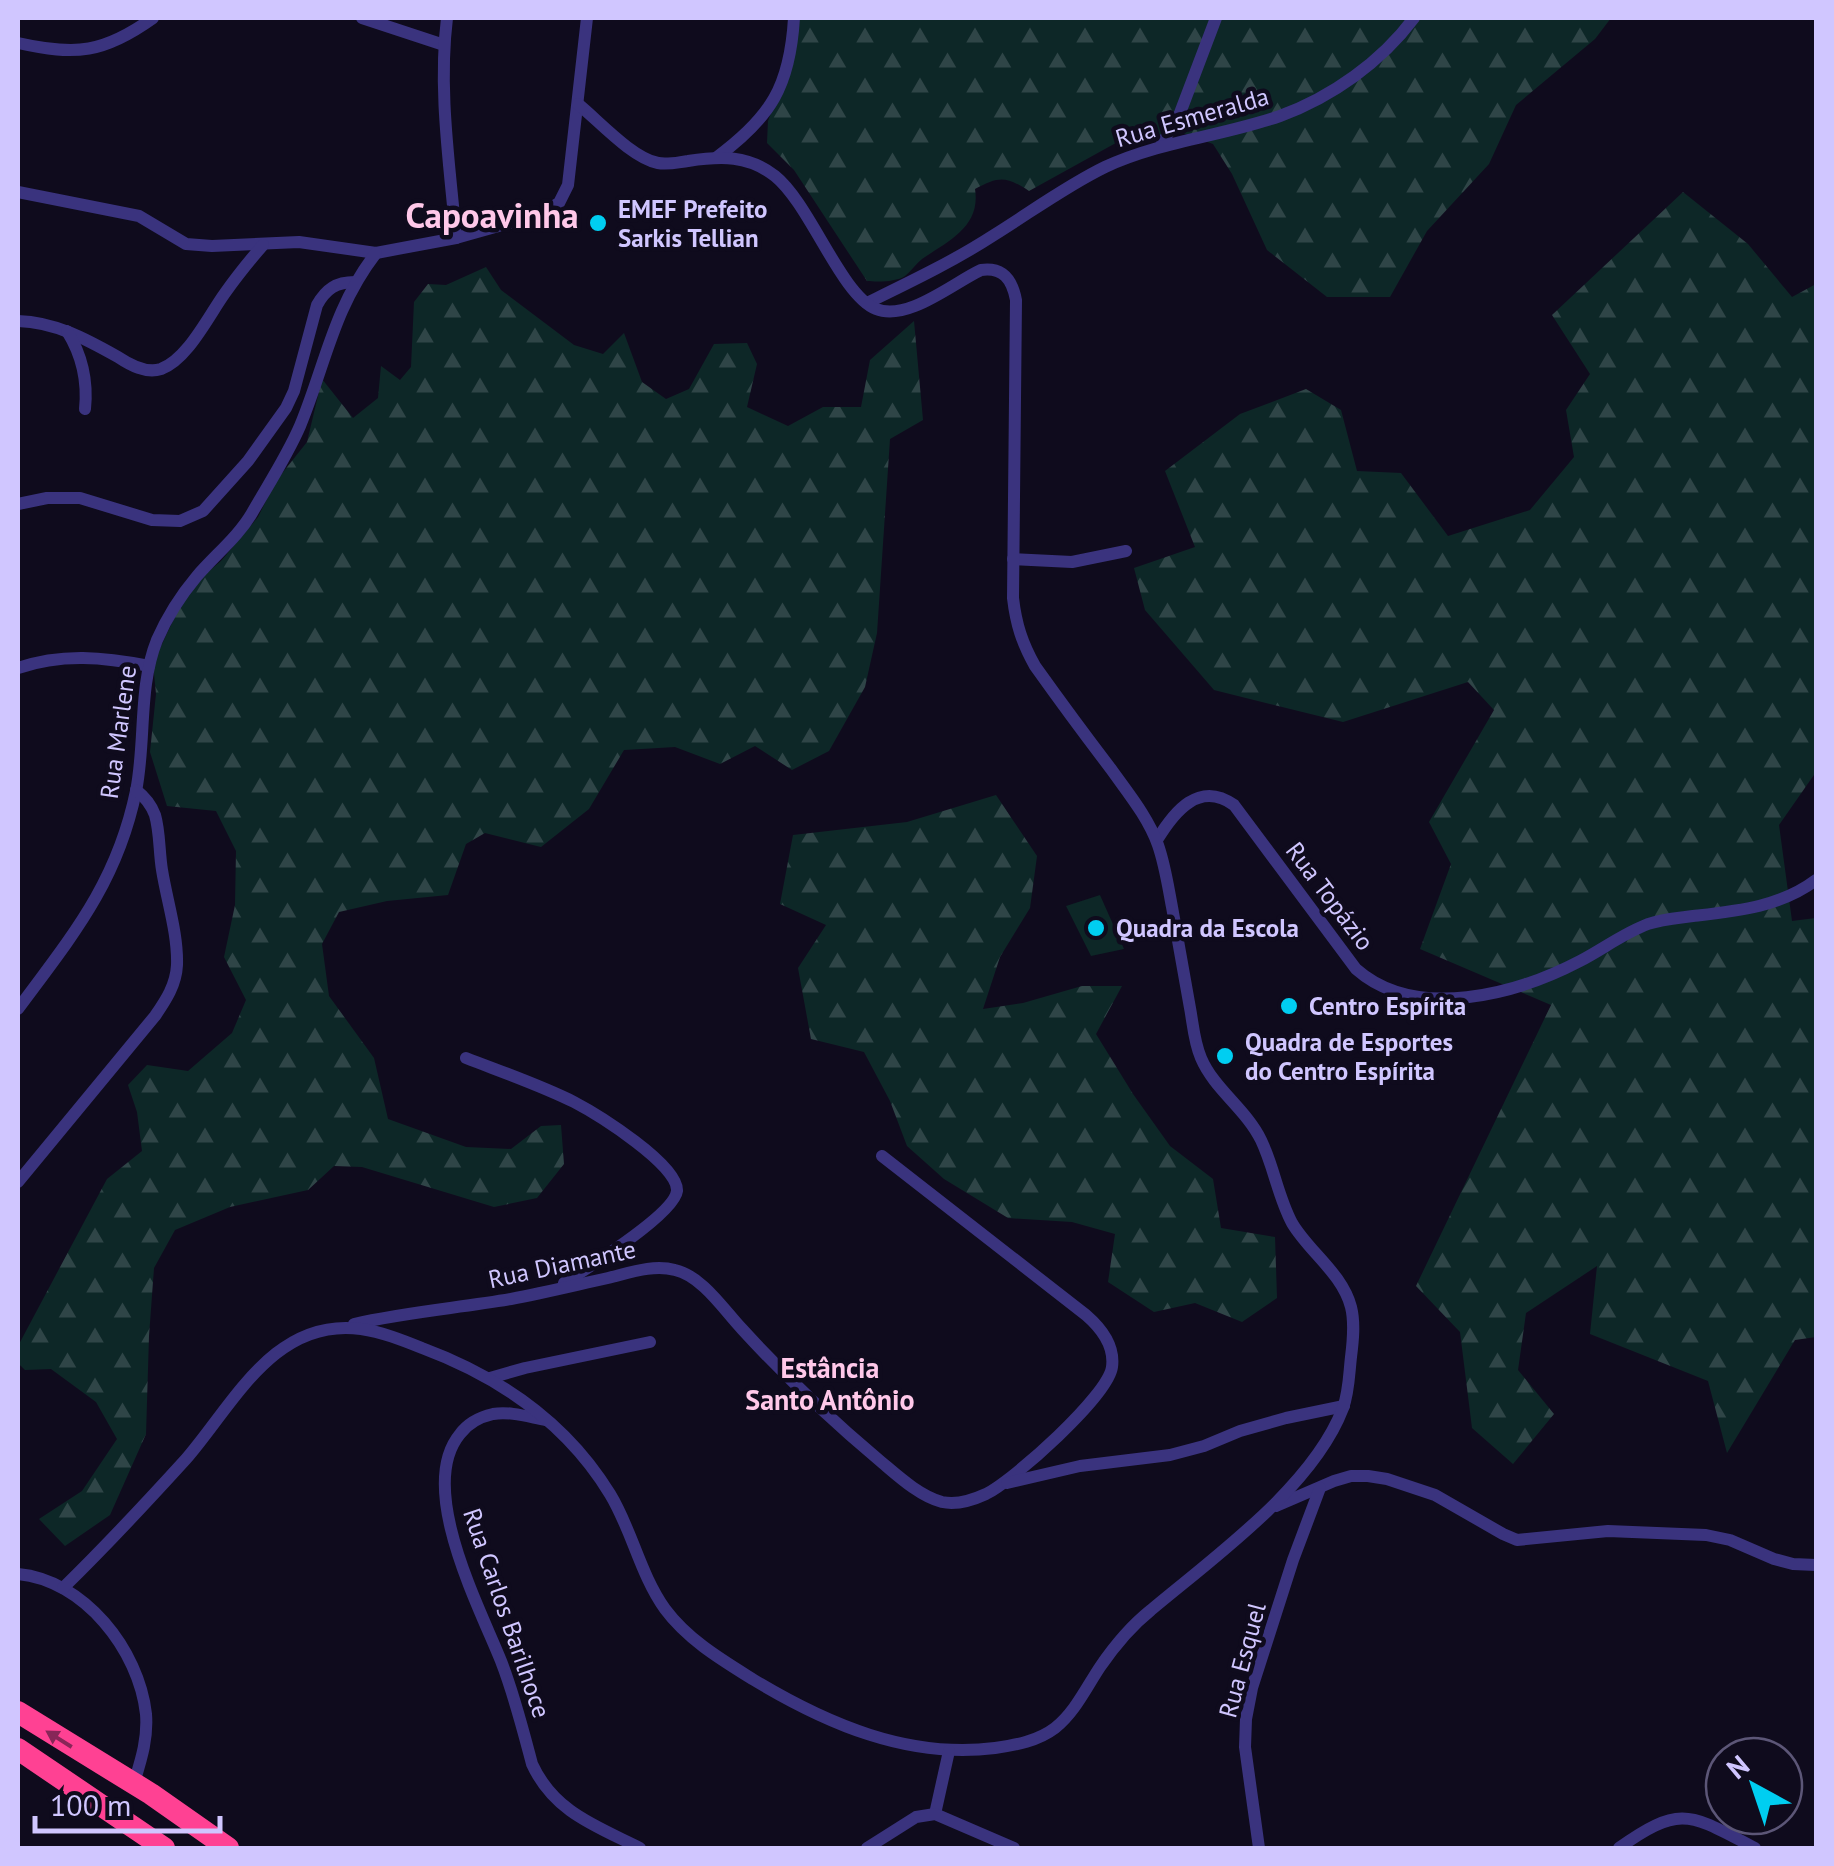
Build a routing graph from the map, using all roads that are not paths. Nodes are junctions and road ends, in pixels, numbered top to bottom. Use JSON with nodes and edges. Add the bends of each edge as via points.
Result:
{"nodes":[{"id":1,"x":153,"y":18,"type":"edge"},
{"id":2,"x":362,"y":18,"type":"edge"},
{"id":3,"x":447,"y":18,"type":"edge"},
{"id":4,"x":587,"y":18,"type":"edge"},
{"id":5,"x":794,"y":18,"type":"edge"},
{"id":6,"x":1216,"y":18,"type":"edge"},
{"id":7,"x":1414,"y":18,"type":"edge"},
{"id":8,"x":18,"y":44,"type":"edge"},
{"id":9,"x":444,"y":45,"type":"junction"},
{"id":10,"x":578,"y":104,"type":"junction"},
{"id":11,"x":1160,"y":147,"type":"junction"},
{"id":12,"x":717,"y":156,"type":"junction"},
{"id":13,"x":18,"y":192,"type":"edge"},
{"id":14,"x":456,"y":238,"type":"junction"},
{"id":15,"x":263,"y":245,"type":"junction"},
{"id":16,"x":376,"y":253,"type":"junction"},
{"id":17,"x":355,"y":282,"type":"junction"},
{"id":18,"x":867,"y":303,"type":"junction"},
{"id":19,"x":18,"y":321,"type":"edge"},
{"id":20,"x":67,"y":331,"type":"junction"},
{"id":21,"x":85,"y":409,"type":"dead end"},
{"id":22,"x":18,"y":504,"type":"edge"},
{"id":23,"x":1126,"y":551,"type":"dead end"},
{"id":24,"x":1013,"y":559,"type":"junction"},
{"id":25,"x":149,"y":666,"type":"junction"},
{"id":26,"x":18,"y":668,"type":"edge"},
{"id":27,"x":136,"y":790,"type":"junction"},
{"id":28,"x":1157,"y":840,"type":"junction"},
{"id":29,"x":1816,"y":880,"type":"edge"},
{"id":30,"x":18,"y":1009,"type":"edge"},
{"id":31,"x":466,"y":1058,"type":"dead end"},
{"id":32,"x":882,"y":1156,"type":"dead end"},
{"id":33,"x":18,"y":1182,"type":"edge"},
{"id":34,"x":554,"y":1290,"type":"junction"},
{"id":35,"x":337,"y":1328,"type":"junction"},
{"id":36,"x":650,"y":1342,"type":"dead end"},
{"id":37,"x":490,"y":1378,"type":"junction"},
{"id":38,"x":1344,"y":1406,"type":"junction"},
{"id":39,"x":549,"y":1421,"type":"junction"},
{"id":40,"x":1004,"y":1483,"type":"junction"},
{"id":41,"x":1320,"y":1488,"type":"junction"},
{"id":42,"x":1269,"y":1508,"type":"junction"},
{"id":43,"x":1816,"y":1565,"type":"edge"},
{"id":44,"x":18,"y":1574,"type":"edge"},
{"id":45,"x":62,"y":1588,"type":"junction"},
{"id":46,"x":18,"y":1712,"type":"edge"},
{"id":47,"x":18,"y":1748,"type":"edge"},
{"id":48,"x":949,"y":1751,"type":"junction"},
{"id":49,"x":134,"y":1783,"type":"junction"},
{"id":50,"x":934,"y":1814,"type":"junction"},
{"id":51,"x":164,"y":1848,"type":"edge"},
{"id":52,"x":228,"y":1848,"type":"edge"},
{"id":53,"x":640,"y":1848,"type":"edge"},
{"id":54,"x":867,"y":1848,"type":"edge"},
{"id":55,"x":1014,"y":1848,"type":"edge"},
{"id":56,"x":1259,"y":1848,"type":"edge"},
{"id":57,"x":1619,"y":1848,"type":"edge"},
{"id":58,"x":1755,"y":1848,"type":"edge"}],
"edges":[{"from":1,"to":8,"type":"street","via":[[96,48]]},
{"from":2,"to":9,"type":"street"},
{"from":3,"to":9,"type":"street"},
{"from":4,"to":10,"type":"street"},
{"from":5,"to":12,"type":"street","via":[[769,109]]},
{"from":6,"to":11,"type":"street"},
{"from":7,"to":11,"type":"street","name":"Rua Esmeralda","via":[[1348,80],[1304,106]]},
{"from":9,"to":14,"type":"street"},
{"from":10,"to":12,"type":"street","via":[[657,163]]},
{"from":10,"to":14,"type":"street","via":[[568,185],[558,203]]},
{"from":11,"to":18,"type":"street","name":"Rua Esmeralda","via":[[1107,166]]},
{"from":12,"to":18,"type":"street","via":[[747,160],[776,177]]},
{"from":13,"to":15,"type":"street","via":[[139,216],[186,244]]},
{"from":14,"to":16,"type":"street"},
{"from":15,"to":16,"type":"street","via":[[299,242]]},
{"from":15,"to":20,"type":"street","via":[[190,344],[157,371]]},
{"from":16,"to":17,"type":"street","name":"Rua Marlene"},
{"from":17,"to":22,"type":"street","via":[[324,292],[286,408],[203,511],[180,521],[152,520],[80,498]]},
{"from":17,"to":25,"type":"street","name":"Rua Marlene","via":[[288,450],[250,518],[172,610]]},
{"from":18,"to":24,"type":"street","via":[[902,311],[981,270],[1009,278],[1016,300]]},
{"from":19,"to":20,"type":"street"},
{"from":20,"to":21,"type":"street","via":[[85,376]]},
{"from":23,"to":24,"type":"street","via":[[1072,562]]},
{"from":24,"to":28,"type":"street","via":[[1024,647]]},
{"from":25,"to":26,"type":"street","via":[[89,657]]},
{"from":25,"to":27,"type":"street","name":"Rua Marlene"},
{"from":27,"to":30,"type":"street","name":"Rua Marlene","via":[[107,880]]},
{"from":27,"to":33,"type":"street","via":[[156,819],[175,980],[156,1016]]},
{"from":28,"to":29,"type":"street","name":"Rua Topázio","via":[[1187,804],[1223,797],[1356,969],[1386,990],[1411,997],[1514,988],[1647,924],[1766,906]]},
{"from":28,"to":38,"type":"street","via":[[1201,1059],[1258,1135],[1291,1222],[1351,1308]]},
{"from":31,"to":34,"type":"street","via":[[576,1103],[661,1162],[678,1187],[669,1206],[642,1229]]},
{"from":32,"to":40,"type":"street","name":"Rua Diamante","via":[[1086,1314],[1110,1346],[1112,1369],[1102,1390]]},
{"from":34,"to":35,"type":"street","name":"Rua Diamante"},
{"from":34,"to":40,"type":"street","name":"Rua Diamante","via":[[651,1268],[680,1270],[898,1476],[943,1502],[983,1496]]},
{"from":35,"to":37,"type":"street","via":[[392,1336]]},
{"from":35,"to":45,"type":"street","name":"Rua Diamante","via":[[290,1344],[244,1382],[195,1448]]},
{"from":36,"to":37,"type":"street"},
{"from":37,"to":39,"type":"street"},
{"from":38,"to":40,"type":"street","via":[[1170,1455]]},
{"from":38,"to":42,"type":"street","via":[[1314,1456]]},
{"from":39,"to":48,"type":"street","via":[[607,1489],[656,1593],[684,1631],[776,1694],[837,1725]]},
{"from":39,"to":53,"type":"street","name":"Rua Carlos Barilhoce","via":[[492,1414],[466,1427],[447,1466],[448,1514],[538,1779],[573,1814]]},
{"from":41,"to":42,"type":"street"},
{"from":41,"to":43,"type":"street","via":[[1350,1476],[1387,1479],[1435,1495],[1517,1540],[1608,1531],[1706,1535],[1793,1564]]},
{"from":41,"to":56,"type":"street","name":"Rua Esquel","via":[[1246,1719]]},
{"from":42,"to":48,"type":"street","via":[[1125,1634],[1055,1728],[1022,1744]]},
{"from":44,"to":45,"type":"street"},
{"from":45,"to":49,"type":"street","via":[[108,1627],[141,1690],[146,1732]]},
{"from":49,"to":46,"type":"highway","one_way":true},
{"from":47,"to":51,"type":"highway"},
{"from":48,"to":50,"type":"street"},
{"from":49,"to":52,"type":"highway"},
{"from":50,"to":54,"type":"street","via":[[916,1817]]},
{"from":50,"to":55,"type":"street"},
{"from":57,"to":58,"type":"street","via":[[1652,1826],[1680,1818]]}]}
